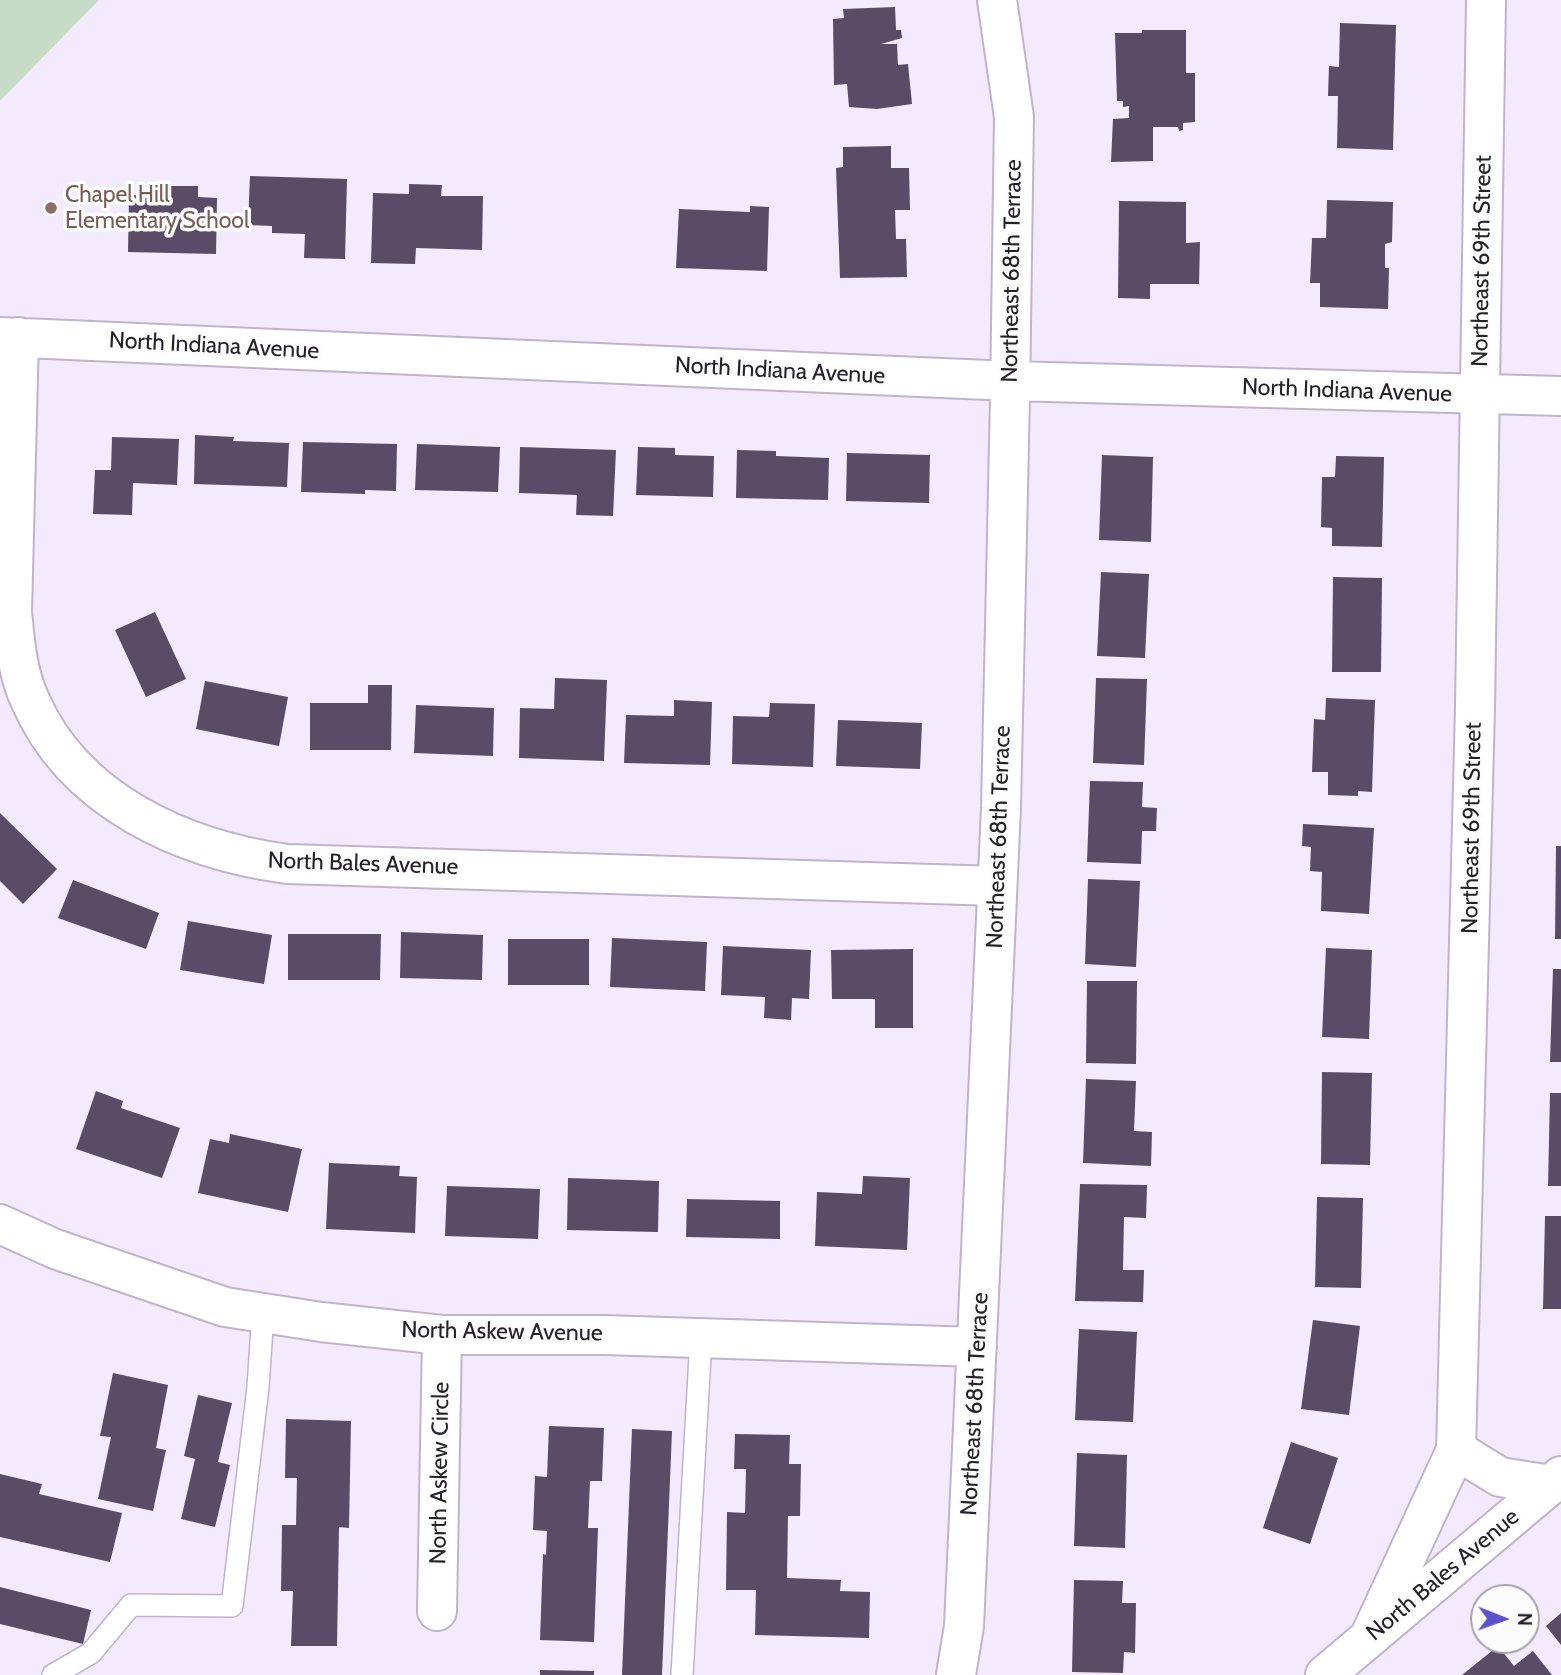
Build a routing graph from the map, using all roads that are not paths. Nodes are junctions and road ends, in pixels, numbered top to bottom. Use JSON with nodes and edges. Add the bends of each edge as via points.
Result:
{"nodes":[{"id":1,"x":997,"y":0,"type":"edge"},
{"id":2,"x":1486,"y":0,"type":"edge"},
{"id":3,"x":9,"y":337,"type":"edge"},
{"id":4,"x":1011,"y":381,"type":"junction"},
{"id":5,"x":1480,"y":395,"type":"junction"},
{"id":6,"x":1561,"y":396,"type":"edge"},
{"id":7,"x":997,"y":886,"type":"junction"},
{"id":8,"x":0,"y":1224,"type":"edge"},
{"id":9,"x":263,"y":1313,"type":"junction"},
{"id":10,"x":442,"y":1335,"type":"junction"},
{"id":11,"x":701,"y":1338,"type":"junction"},
{"id":12,"x":977,"y":1347,"type":"junction"},
{"id":13,"x":1456,"y":1450,"type":"junction"},
{"id":14,"x":1556,"y":1480,"type":"edge"},
{"id":15,"x":437,"y":1611,"type":"dead end"},
{"id":16,"x":1369,"y":1637,"type":"junction"},
{"id":17,"x":1327,"y":1674,"type":"edge"},
{"id":18,"x":53,"y":1675,"type":"edge"},
{"id":19,"x":682,"y":1675,"type":"edge"},
{"id":20,"x":956,"y":1675,"type":"edge"}],
"edges":[{"from":1,"to":4,"type":"street","name":"Northeast 68th Terrace","via":[[1014,117]]},
{"from":2,"to":5,"type":"street","name":"Northeast 69th Street"},
{"from":3,"to":4,"type":"street","name":"North Indiana Avenue"},
{"from":3,"to":7,"type":"street","name":"North Bales Avenue","via":[[16,657],[29,700],[51,739],[80,773],[154,826],[230,855],[287,864]]},
{"from":4,"to":5,"type":"street","name":"North Indiana Avenue"},
{"from":4,"to":7,"type":"street","name":"Northeast 68th Terrace"},
{"from":5,"to":6,"type":"street","name":"North Indiana Avenue"},
{"from":5,"to":13,"type":"street","name":"Northeast 69th Street"},
{"from":7,"to":12,"type":"street","name":"Northeast 68th Terrace"},
{"from":8,"to":9,"type":"street","name":"North Askew Avenue","via":[[168,1290]]},
{"from":9,"to":10,"type":"street","name":"North Askew Avenue"},
{"from":9,"to":18,"type":"lane","via":[[232,1606],[131,1605],[91,1653]]},
{"from":10,"to":11,"type":"street","name":"North Askew Avenue"},
{"from":10,"to":15,"type":"street","name":"North Askew Circle"},
{"from":11,"to":12,"type":"street","name":"North Askew Avenue"},
{"from":11,"to":19,"type":"lane"},
{"from":12,"to":20,"type":"street","name":"Northeast 68th Terrace","via":[[964,1626]]},
{"from":13,"to":14,"type":"street","via":[[1500,1477]]},
{"from":13,"to":16,"type":"street","name":"Northeast 69th Street"},
{"from":14,"to":16,"type":"street","name":"North Bales Avenue"},
{"from":16,"to":17,"type":"street","name":"North Bales Avenue"}]}
